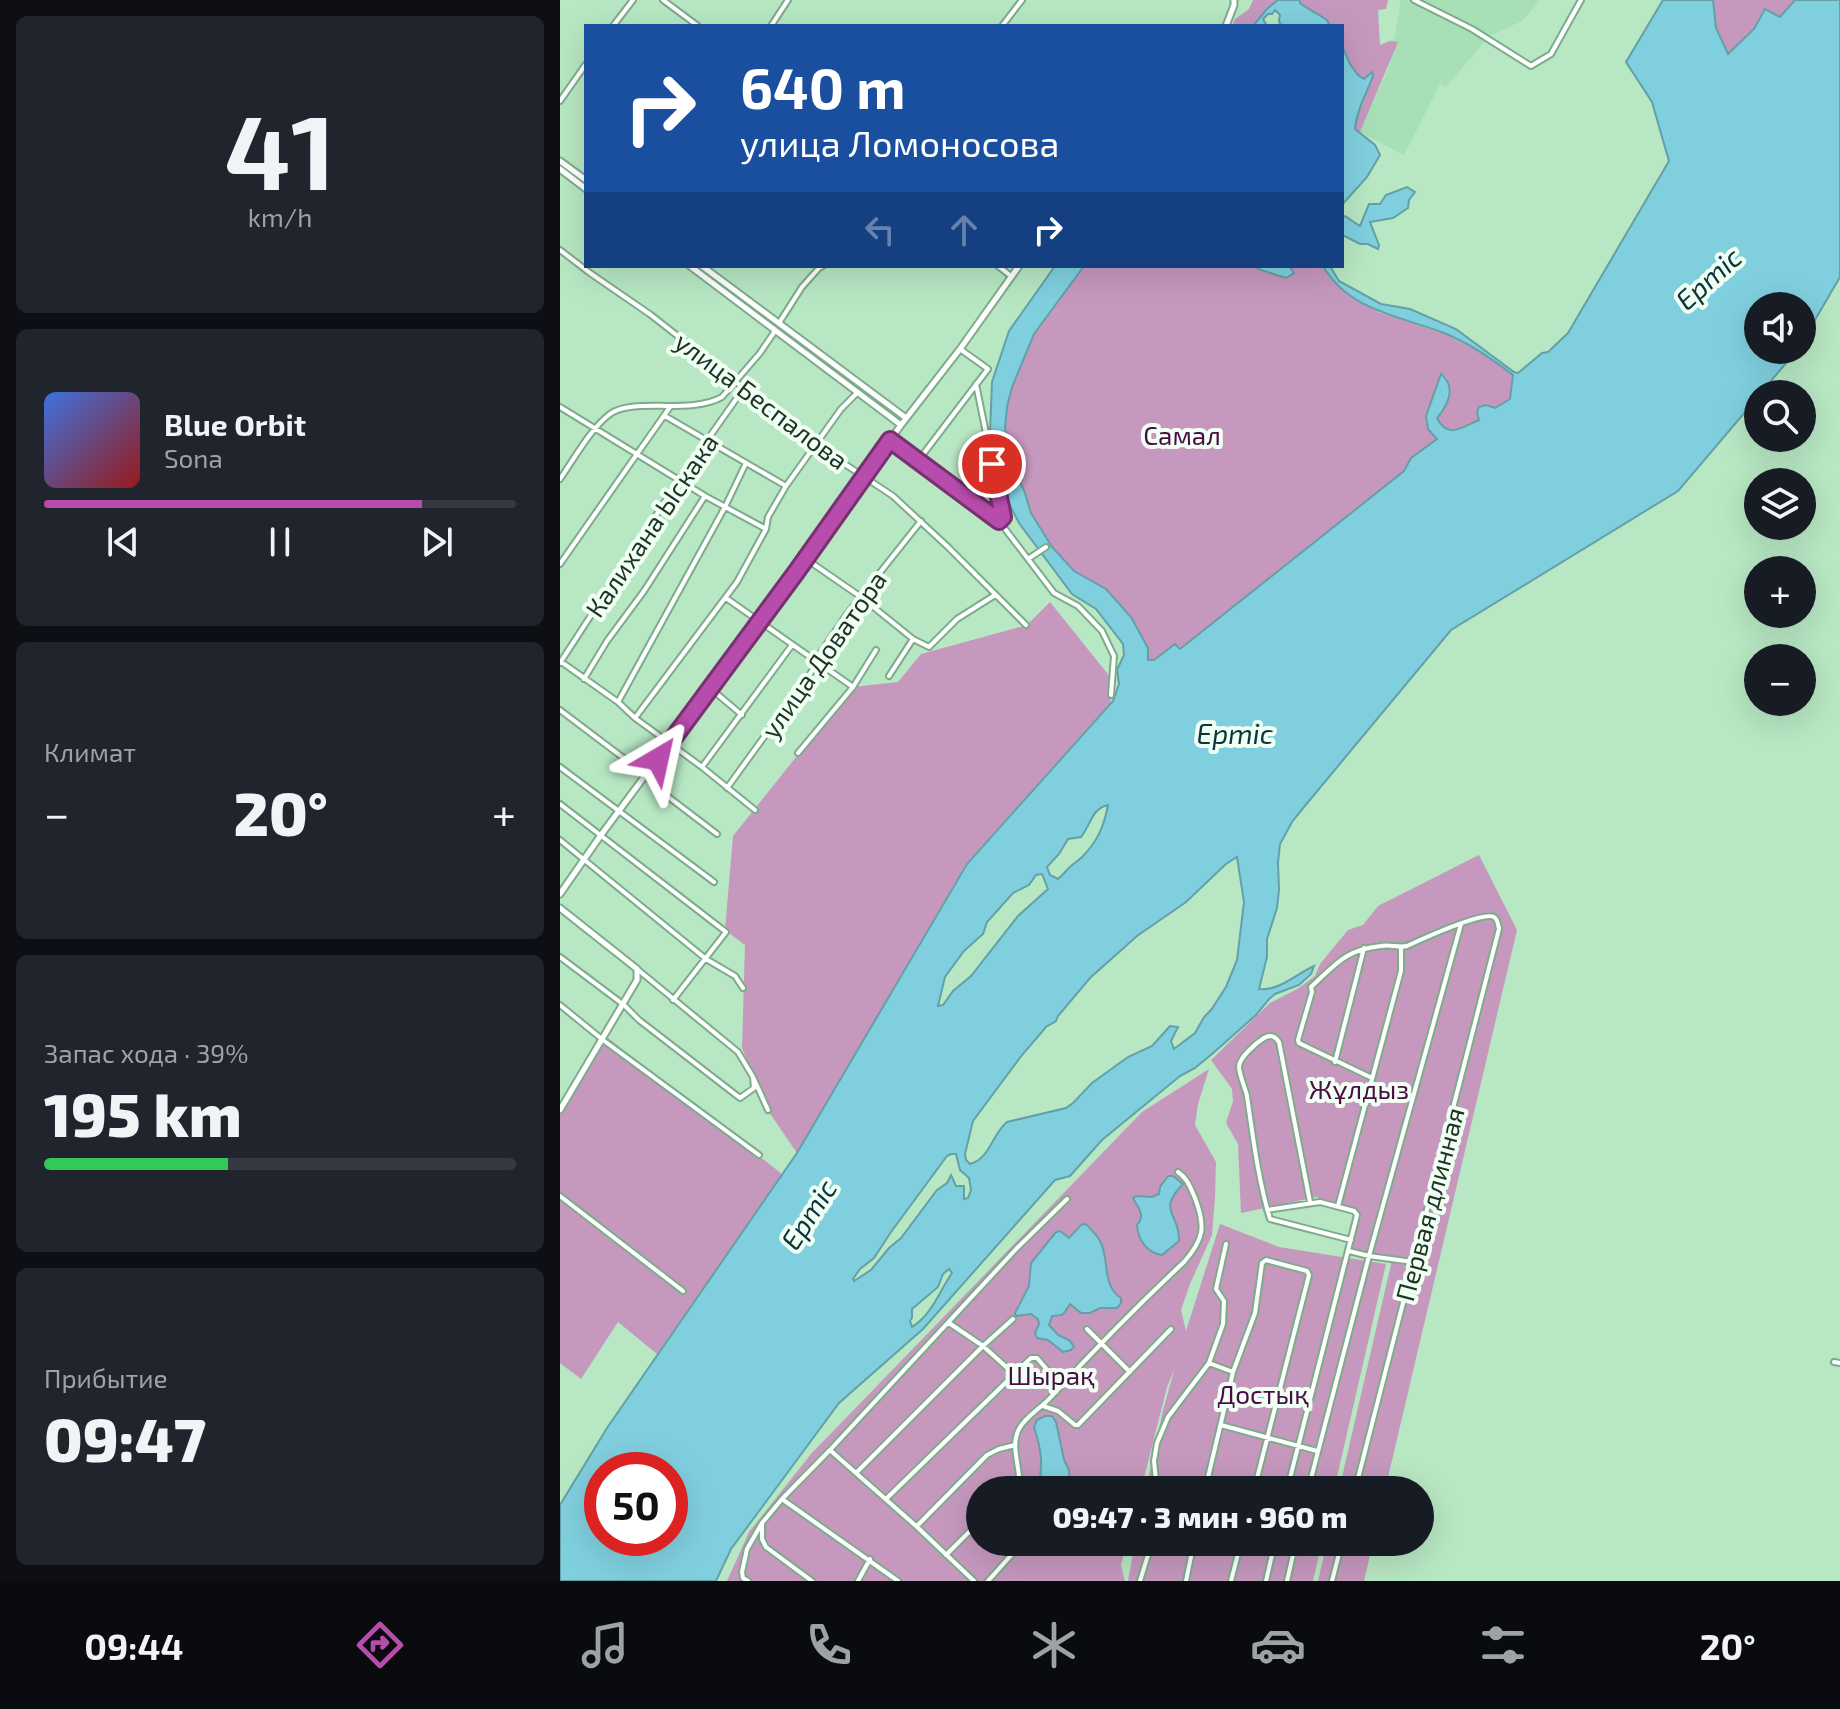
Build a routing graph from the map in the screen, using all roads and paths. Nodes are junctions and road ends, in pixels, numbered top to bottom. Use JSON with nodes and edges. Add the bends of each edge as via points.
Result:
{"nodes":[{"id":1,"x":633,"y":0,"type":"edge"},
{"id":2,"x":663,"y":0,"type":"edge"},
{"id":3,"x":788,"y":0,"type":"edge"},
{"id":4,"x":1022,"y":0,"type":"edge"},
{"id":5,"x":1234,"y":0,"type":"edge"},
{"id":6,"x":1414,"y":0,"type":"edge"},
{"id":7,"x":1581,"y":0,"type":"edge"},
{"id":8,"x":615,"y":24,"type":"edge"},
{"id":9,"x":695,"y":24,"type":"edge"},
{"id":10,"x":772,"y":24,"type":"edge"},
{"id":11,"x":1004,"y":24,"type":"edge"},
{"id":12,"x":1227,"y":24,"type":"edge"},
{"id":13,"x":584,"y":72,"type":"edge"},
{"id":14,"x":560,"y":101,"type":"edge"},
{"id":15,"x":560,"y":161,"type":"edge"},
{"id":16,"x":560,"y":169,"type":"edge"},
{"id":17,"x":584,"y":179,"type":"edge"},
{"id":18,"x":584,"y":187,"type":"edge"},
{"id":19,"x":560,"y":250,"type":"edge"},
{"id":20,"x":693,"y":268,"type":"edge"},
{"id":21,"x":705,"y":268,"type":"edge"},
{"id":22,"x":818,"y":268,"type":"edge"},
{"id":23,"x":1001,"y":268,"type":"edge"},
{"id":24,"x":1017,"y":268,"type":"edge"},
{"id":25,"x":1011,"y":276,"type":"junction"},
{"id":26,"x":779,"y":323,"type":"junction"},
{"id":27,"x":775,"y":331,"type":"junction"},
{"id":28,"x":960,"y":349,"type":"junction"},
{"id":29,"x":735,"y":381,"type":"junction"},
{"id":30,"x":976,"y":384,"type":"junction"},
{"id":31,"x":744,"y":388,"type":"junction"},
{"id":32,"x":858,"y":392,"type":"junction"},
{"id":33,"x":560,"y":407,"type":"edge"},
{"id":34,"x":670,"y":407,"type":"junction"},
{"id":35,"x":665,"y":416,"type":"junction"},
{"id":36,"x":906,"y":418,"type":"junction"},
{"id":37,"x":901,"y":425,"type":"junction"},
{"id":38,"x":595,"y":429,"type":"junction"},
{"id":39,"x":706,"y":440,"type":"junction"},
{"id":40,"x":890,"y":440,"type":"junction"},
{"id":41,"x":816,"y":445,"type":"junction"},
{"id":42,"x":637,"y":455,"type":"junction"},
{"id":43,"x":918,"y":461,"type":"junction"},
{"id":44,"x":746,"y":463,"type":"junction"},
{"id":45,"x":865,"y":477,"type":"junction"},
{"id":46,"x":560,"y":479,"type":"edge"},
{"id":47,"x":679,"y":480,"type":"junction"},
{"id":48,"x":786,"y":486,"type":"junction"},
{"id":49,"x":705,"y":496,"type":"junction"},
{"id":50,"x":725,"y":507,"type":"junction"},
{"id":51,"x":921,"y":521,"type":"junction"},
{"id":52,"x":999,"y":521,"type":"junction"},
{"id":53,"x":766,"y":529,"type":"junction"},
{"id":54,"x":1046,"y":547,"type":"dead end"},
{"id":55,"x":805,"y":559,"type":"junction"},
{"id":56,"x":1028,"y":559,"type":"junction"},
{"id":57,"x":560,"y":564,"type":"edge"},
{"id":58,"x":995,"y":595,"type":"junction"},
{"id":59,"x":861,"y":597,"type":"junction"},
{"id":60,"x":726,"y":598,"type":"junction"},
{"id":61,"x":760,"y":622,"type":"junction"},
{"id":62,"x":1026,"y":625,"type":"dead end"},
{"id":63,"x":913,"y":639,"type":"junction"},
{"id":64,"x":792,"y":645,"type":"junction"},
{"id":65,"x":876,"y":650,"type":"dead end"},
{"id":66,"x":815,"y":661,"type":"junction"},
{"id":67,"x":560,"y":662,"type":"edge"},
{"id":68,"x":889,"y":676,"type":"dead end"},
{"id":69,"x":584,"y":679,"type":"junction"},
{"id":70,"x":853,"y":687,"type":"junction"},
{"id":71,"x":710,"y":688,"type":"junction"},
{"id":72,"x":1111,"y":695,"type":"dead end"},
{"id":73,"x":618,"y":702,"type":"junction"},
{"id":74,"x":560,"y":710,"type":"edge"},
{"id":75,"x":742,"y":715,"type":"junction"},
{"id":76,"x":635,"y":718,"type":"junction"},
{"id":77,"x":670,"y":743,"type":"junction"},
{"id":78,"x":798,"y":753,"type":"dead end"},
{"id":79,"x":560,"y":767,"type":"edge"},
{"id":80,"x":702,"y":767,"type":"junction"},
{"id":81,"x":646,"y":775,"type":"junction"},
{"id":82,"x":727,"y":788,"type":"junction"},
{"id":83,"x":560,"y":804,"type":"edge"},
{"id":84,"x":755,"y":810,"type":"dead end"},
{"id":85,"x":619,"y":813,"type":"junction"},
{"id":86,"x":717,"y":834,"type":"dead end"},
{"id":87,"x":601,"y":835,"type":"junction"},
{"id":88,"x":560,"y":840,"type":"edge"},
{"id":89,"x":585,"y":859,"type":"junction"},
{"id":90,"x":714,"y":882,"type":"dead end"},
{"id":91,"x":560,"y":894,"type":"edge"},
{"id":92,"x":560,"y":908,"type":"edge"},
{"id":93,"x":1461,"y":924,"type":"junction"},
{"id":94,"x":1364,"y":948,"type":"junction"},
{"id":95,"x":1401,"y":948,"type":"junction"},
{"id":96,"x":560,"y":957,"type":"edge"},
{"id":97,"x":706,"y":959,"type":"junction"},
{"id":98,"x":637,"y":969,"type":"junction"},
{"id":99,"x":743,"y":988,"type":"dead end"},
{"id":100,"x":673,"y":1000,"type":"junction"},
{"id":101,"x":560,"y":1005,"type":"edge"},
{"id":102,"x":624,"y":1005,"type":"junction"},
{"id":103,"x":603,"y":1040,"type":"junction"},
{"id":104,"x":1335,"y":1062,"type":"junction"},
{"id":105,"x":753,"y":1077,"type":"junction"},
{"id":106,"x":1372,"y":1078,"type":"junction"},
{"id":107,"x":560,"y":1110,"type":"edge"},
{"id":108,"x":768,"y":1110,"type":"dead end"},
{"id":109,"x":759,"y":1155,"type":"dead end"},
{"id":110,"x":1178,"y":1172,"type":"dead end"},
{"id":111,"x":560,"y":1196,"type":"edge"},
{"id":112,"x":1067,"y":1199,"type":"dead end"},
{"id":113,"x":1310,"y":1202,"type":"junction"},
{"id":114,"x":1338,"y":1206,"type":"junction"},
{"id":115,"x":1267,"y":1210,"type":"junction"},
{"id":116,"x":1351,"y":1240,"type":"junction"},
{"id":117,"x":1226,"y":1244,"type":"dead end"},
{"id":118,"x":1347,"y":1251,"type":"junction"},
{"id":119,"x":1369,"y":1256,"type":"junction"},
{"id":120,"x":1413,"y":1262,"type":"junction"},
{"id":121,"x":683,"y":1291,"type":"dead end"},
{"id":122,"x":1013,"y":1319,"type":"dead end"},
{"id":123,"x":949,"y":1323,"type":"junction"},
{"id":124,"x":1087,"y":1329,"type":"dead end"},
{"id":125,"x":1171,"y":1329,"type":"dead end"},
{"id":126,"x":1101,"y":1343,"type":"junction"},
{"id":127,"x":983,"y":1346,"type":"junction"},
{"id":128,"x":1209,"y":1363,"type":"junction"},
{"id":129,"x":1130,"y":1372,"type":"junction"},
{"id":130,"x":1233,"y":1372,"type":"junction"},
{"id":131,"x":1014,"y":1374,"type":"junction"},
{"id":132,"x":1061,"y":1386,"type":"junction"},
{"id":133,"x":1043,"y":1406,"type":"junction"},
{"id":134,"x":1221,"y":1425,"type":"junction"},
{"id":135,"x":1267,"y":1438,"type":"junction"},
{"id":136,"x":1015,"y":1445,"type":"junction"},
{"id":137,"x":1297,"y":1446,"type":"junction"},
{"id":138,"x":830,"y":1450,"type":"junction"},
{"id":139,"x":1317,"y":1451,"type":"junction"},
{"id":140,"x":856,"y":1473,"type":"junction"},
{"id":141,"x":1019,"y":1476,"type":"edge"},
{"id":142,"x":1156,"y":1476,"type":"edge"},
{"id":143,"x":1208,"y":1476,"type":"edge"},
{"id":144,"x":1258,"y":1476,"type":"edge"},
{"id":145,"x":1290,"y":1476,"type":"edge"},
{"id":146,"x":1311,"y":1476,"type":"edge"},
{"id":147,"x":1359,"y":1476,"type":"edge"},
{"id":148,"x":782,"y":1499,"type":"junction"},
{"id":149,"x":886,"y":1499,"type":"junction"},
{"id":150,"x":762,"y":1523,"type":"junction"},
{"id":151,"x":916,"y":1526,"type":"junction"},
{"id":152,"x":966,"y":1535,"type":"edge"},
{"id":153,"x":946,"y":1555,"type":"junction"},
{"id":154,"x":1010,"y":1556,"type":"edge"},
{"id":155,"x":1148,"y":1556,"type":"edge"},
{"id":156,"x":1191,"y":1556,"type":"edge"},
{"id":157,"x":1237,"y":1556,"type":"edge"},
{"id":158,"x":1272,"y":1556,"type":"edge"},
{"id":159,"x":1293,"y":1556,"type":"edge"},
{"id":160,"x":1338,"y":1556,"type":"edge"},
{"id":161,"x":870,"y":1559,"type":"junction"},
{"id":162,"x":748,"y":1581,"type":"edge"},
{"id":163,"x":812,"y":1581,"type":"edge"},
{"id":164,"x":858,"y":1581,"type":"edge"},
{"id":165,"x":898,"y":1581,"type":"edge"},
{"id":166,"x":974,"y":1581,"type":"edge"},
{"id":167,"x":988,"y":1581,"type":"edge"},
{"id":168,"x":1140,"y":1581,"type":"edge"},
{"id":169,"x":1186,"y":1581,"type":"edge"},
{"id":170,"x":1231,"y":1581,"type":"edge"},
{"id":171,"x":1266,"y":1581,"type":"edge"},
{"id":172,"x":1287,"y":1581,"type":"edge"},
{"id":173,"x":1332,"y":1581,"type":"edge"}],
"edges":[{"from":1,"to":8,"type":"street"},
{"from":2,"to":9,"type":"street"},
{"from":3,"to":10,"type":"street"},
{"from":4,"to":11,"type":"street"},
{"from":5,"to":12,"type":"main road"},
{"from":6,"to":7,"type":"street","via":[[1531,66],[1551,54]]},
{"from":13,"to":14,"type":"street"},
{"from":15,"to":17,"type":"main road"},
{"from":16,"to":18,"type":"main road"},
{"from":19,"to":29,"type":"street","name":"улица Беспалова"},
{"from":20,"to":27,"type":"main road"},
{"from":21,"to":26,"type":"main road"},
{"from":22,"to":26,"type":"street"},
{"from":23,"to":25,"type":"street"},
{"from":24,"to":25,"type":"main road"},
{"from":25,"to":28,"type":"main road"},
{"from":26,"to":27,"type":"main road"},
{"from":26,"to":36,"type":"main road"},
{"from":27,"to":29,"type":"street"},
{"from":27,"to":32,"type":"main road"},
{"from":28,"to":30,"type":"street","via":[[988,369]]},
{"from":28,"to":36,"type":"main road"},
{"from":29,"to":31,"type":"street","name":"улица Беспалова"},
{"from":29,"to":34,"type":"street","via":[[715,401]]},
{"from":30,"to":43,"type":"street"},
{"from":30,"to":52,"type":"street","via":[[1003,517]]},
{"from":31,"to":39,"type":"street","name":"Калихана Ыскака"},
{"from":31,"to":41,"type":"street","name":"улица Беспалова"},
{"from":32,"to":37,"type":"main road"},
{"from":32,"to":41,"type":"street"},
{"from":33,"to":38,"type":"street"},
{"from":34,"to":35,"type":"street"},
{"from":34,"to":38,"type":"street","via":[[627,407]]},
{"from":35,"to":39,"type":"street"},
{"from":35,"to":42,"type":"street"},
{"from":36,"to":37,"type":"main road"},
{"from":37,"to":40,"type":"main road"},
{"from":38,"to":42,"type":"street"},
{"from":38,"to":46,"type":"street"},
{"from":39,"to":44,"type":"street"},
{"from":39,"to":47,"type":"street","name":"Калихана Ыскака"},
{"from":40,"to":43,"type":"street"},
{"from":40,"to":45,"type":"main road"},
{"from":41,"to":45,"type":"street","name":"улица Беспалова"},
{"from":41,"to":48,"type":"street"},
{"from":42,"to":47,"type":"street"},
{"from":42,"to":57,"type":"street"},
{"from":43,"to":52,"type":"street"},
{"from":44,"to":48,"type":"street"},
{"from":44,"to":50,"type":"street"},
{"from":45,"to":51,"type":"street","name":"улица Беспалова"},
{"from":45,"to":55,"type":"main road"},
{"from":47,"to":49,"type":"street"},
{"from":47,"to":67,"type":"street","name":"Калихана Ыскака"},
{"from":48,"to":53,"type":"street"},
{"from":49,"to":50,"type":"street"},
{"from":49,"to":69,"type":"street"},
{"from":50,"to":53,"type":"street"},
{"from":50,"to":73,"type":"street"},
{"from":51,"to":58,"type":"street","name":"улица Беспалова"},
{"from":51,"to":59,"type":"street","name":"улица Доватора"},
{"from":52,"to":56,"type":"street"},
{"from":53,"to":60,"type":"street"},
{"from":54,"to":56,"type":"street"},
{"from":55,"to":59,"type":"street"},
{"from":55,"to":61,"type":"main road"},
{"from":56,"to":72,"type":"street","via":[[1054,593],[1078,606],[1102,631],[1114,656]]},
{"from":58,"to":62,"type":"street","name":"улица Беспалова"},
{"from":58,"to":63,"type":"street","via":[[957,619],[929,647]]},
{"from":59,"to":63,"type":"street"},
{"from":59,"to":66,"type":"street","name":"улица Доватора"},
{"from":60,"to":61,"type":"street"},
{"from":60,"to":76,"type":"street"},
{"from":61,"to":64,"type":"street"},
{"from":61,"to":71,"type":"main road"},
{"from":63,"to":68,"type":"street"},
{"from":64,"to":66,"type":"street"},
{"from":64,"to":75,"type":"street"},
{"from":65,"to":70,"type":"street"},
{"from":66,"to":70,"type":"street"},
{"from":66,"to":82,"type":"street","name":"улица Доватора"},
{"from":67,"to":69,"type":"street"},
{"from":69,"to":73,"type":"street"},
{"from":70,"to":78,"type":"street"},
{"from":71,"to":75,"type":"street"},
{"from":71,"to":77,"type":"main road"},
{"from":73,"to":76,"type":"street"},
{"from":74,"to":81,"type":"street"},
{"from":75,"to":80,"type":"street"},
{"from":76,"to":77,"type":"street"},
{"from":77,"to":80,"type":"street"},
{"from":77,"to":81,"type":"main road"},
{"from":79,"to":85,"type":"street"},
{"from":80,"to":82,"type":"street"},
{"from":81,"to":85,"type":"main road"},
{"from":81,"to":86,"type":"street"},
{"from":82,"to":84,"type":"street"},
{"from":83,"to":87,"type":"street"},
{"from":85,"to":87,"type":"main road"},
{"from":85,"to":90,"type":"street"},
{"from":87,"to":89,"type":"main road"},
{"from":87,"to":97,"type":"street","via":[[726,932]]},
{"from":88,"to":89,"type":"street"},
{"from":89,"to":91,"type":"main road"},
{"from":89,"to":97,"type":"street"},
{"from":92,"to":98,"type":"main road"},
{"from":93,"to":95,"type":"street"},
{"from":93,"to":119,"type":"street"},
{"from":93,"to":120,"type":"street","name":"Первая длинная","via":[[1492,916],[1499,929]]},
{"from":94,"to":95,"type":"street"},
{"from":94,"to":104,"type":"street"},
{"from":94,"to":104,"type":"street","via":[[1341,959],[1311,987],[1298,1040]]},
{"from":95,"to":106,"type":"street","via":[[1401,971]]},
{"from":96,"to":102,"type":"street"},
{"from":97,"to":99,"type":"street","via":[[735,976]]},
{"from":97,"to":100,"type":"street"},
{"from":98,"to":100,"type":"street"},
{"from":98,"to":102,"type":"main road"},
{"from":100,"to":105,"type":"street","via":[[738,1052]]},
{"from":101,"to":103,"type":"street"},
{"from":102,"to":103,"type":"main road"},
{"from":102,"to":105,"type":"street","via":[[740,1098],[754,1088]]},
{"from":103,"to":107,"type":"main road"},
{"from":103,"to":109,"type":"street"},
{"from":104,"to":106,"type":"street"},
{"from":105,"to":108,"type":"street"},
{"from":106,"to":114,"type":"street"},
{"from":110,"to":126,"type":"street","via":[[1187,1178],[1198,1208],[1202,1226],[1196,1248]]},
{"from":111,"to":121,"type":"street"},
{"from":112,"to":123,"type":"street"},
{"from":113,"to":114,"type":"street"},
{"from":113,"to":115,"type":"street"},
{"from":113,"to":115,"type":"street","via":[[1279,1042],[1271,1036],[1252,1048],[1239,1066]]},
{"from":114,"to":116,"type":"street","via":[[1357,1215]]},
{"from":115,"to":116,"type":"street","via":[[1273,1221]]},
{"from":116,"to":118,"type":"street"},
{"from":117,"to":128,"type":"street","via":[[1216,1289],[1224,1301],[1223,1324]]},
{"from":118,"to":119,"type":"street"},
{"from":118,"to":137,"type":"street"},
{"from":119,"to":120,"type":"street"},
{"from":119,"to":139,"type":"street"},
{"from":120,"to":147,"type":"street","name":"Первая длинная"},
{"from":122,"to":127,"type":"street"},
{"from":123,"to":127,"type":"street"},
{"from":123,"to":138,"type":"street"},
{"from":124,"to":126,"type":"street"},
{"from":125,"to":129,"type":"street"},
{"from":126,"to":129,"type":"street"},
{"from":126,"to":132,"type":"street"},
{"from":127,"to":131,"type":"street"},
{"from":127,"to":140,"type":"street"},
{"from":128,"to":130,"type":"street"},
{"from":128,"to":142,"type":"street","via":[[1168,1417],[1157,1443]]},
{"from":129,"to":133,"type":"street","via":[[1078,1425]]},
{"from":130,"to":134,"type":"street"},
{"from":130,"to":135,"type":"street","via":[[1255,1313],[1262,1263],[1307,1271]]},
{"from":131,"to":132,"type":"street","via":[[1034,1357]]},
{"from":131,"to":149,"type":"street"},
{"from":132,"to":133,"type":"street"},
{"from":133,"to":136,"type":"street","via":[[1023,1424]]},
{"from":134,"to":135,"type":"street"},
{"from":134,"to":143,"type":"street"},
{"from":135,"to":137,"type":"street"},
{"from":135,"to":144,"type":"street"},
{"from":136,"to":141,"type":"street"},
{"from":136,"to":151,"type":"street","via":[[987,1455]]},
{"from":137,"to":139,"type":"street"},
{"from":137,"to":145,"type":"street"},
{"from":138,"to":140,"type":"street"},
{"from":138,"to":148,"type":"street"},
{"from":139,"to":146,"type":"street"},
{"from":140,"to":149,"type":"street"},
{"from":148,"to":150,"type":"street"},
{"from":148,"to":161,"type":"street"},
{"from":149,"to":151,"type":"street"},
{"from":150,"to":162,"type":"street","via":[[747,1549],[742,1572]]},
{"from":150,"to":163,"type":"street","via":[[766,1547]]},
{"from":151,"to":153,"type":"street"},
{"from":152,"to":153,"type":"street"},
{"from":153,"to":166,"type":"street"},
{"from":154,"to":167,"type":"street"},
{"from":155,"to":168,"type":"street"},
{"from":156,"to":169,"type":"street"},
{"from":157,"to":170,"type":"street"},
{"from":158,"to":171,"type":"street"},
{"from":159,"to":172,"type":"street"},
{"from":160,"to":173,"type":"street"},
{"from":161,"to":164,"type":"street"},
{"from":161,"to":165,"type":"street"}]}
